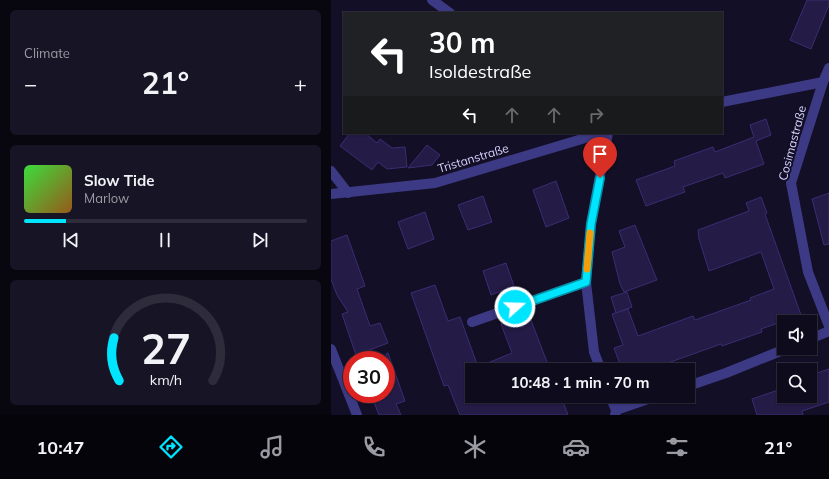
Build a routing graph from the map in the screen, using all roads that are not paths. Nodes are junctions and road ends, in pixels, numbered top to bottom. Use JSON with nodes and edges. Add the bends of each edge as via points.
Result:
{"nodes":[{"id":1,"x":432,"y":0,"type":"edge"},
{"id":2,"x":449,"y":12,"type":"edge"},
{"id":3,"x":829,"y":68,"type":"edge"},
{"id":4,"x":823,"y":82,"type":"junction"},
{"id":5,"x":723,"y":102,"type":"edge"},
{"id":6,"x":599,"y":134,"type":"edge"},
{"id":7,"x":608,"y":134,"type":"edge"},
{"id":8,"x":331,"y":171,"type":"edge"},
{"id":9,"x":348,"y":193,"type":"junction"},
{"id":10,"x":331,"y":194,"type":"edge"},
{"id":11,"x":586,"y":282,"type":"junction"},
{"id":12,"x":472,"y":322,"type":"dead end"},
{"id":13,"x":829,"y":326,"type":"edge"},
{"id":14,"x":829,"y":331,"type":"edge"},
{"id":15,"x":817,"y":336,"type":"edge"},
{"id":16,"x":331,"y":349,"type":"edge"},
{"id":17,"x":777,"y":352,"type":"edge"},
{"id":18,"x":598,"y":363,"type":"edge"},
{"id":19,"x":695,"y":384,"type":"edge"},
{"id":20,"x":639,"y":403,"type":"edge"},
{"id":21,"x":615,"y":412,"type":"edge"},
{"id":22,"x":357,"y":415,"type":"edge"}],
"edges":[{"from":1,"to":2,"type":"street"},
{"from":3,"to":4,"type":"street"},
{"from":4,"to":5,"type":"street"},
{"from":4,"to":13,"type":"street","name":"Cosimastraße","via":[[791,183],[808,272]]},
{"from":6,"to":9,"type":"street","name":"Tristanstraße","via":[[435,183]]},
{"from":7,"to":11,"type":"street","via":[[591,224]]},
{"from":8,"to":9,"type":"street"},
{"from":9,"to":10,"type":"street","name":"Tristanstraße"},
{"from":11,"to":12,"type":"street"},
{"from":11,"to":18,"type":"street","via":[[594,352]]},
{"from":14,"to":15,"type":"street"},
{"from":16,"to":22,"type":"street"},
{"from":17,"to":19,"type":"street"},
{"from":20,"to":21,"type":"street"}]}
